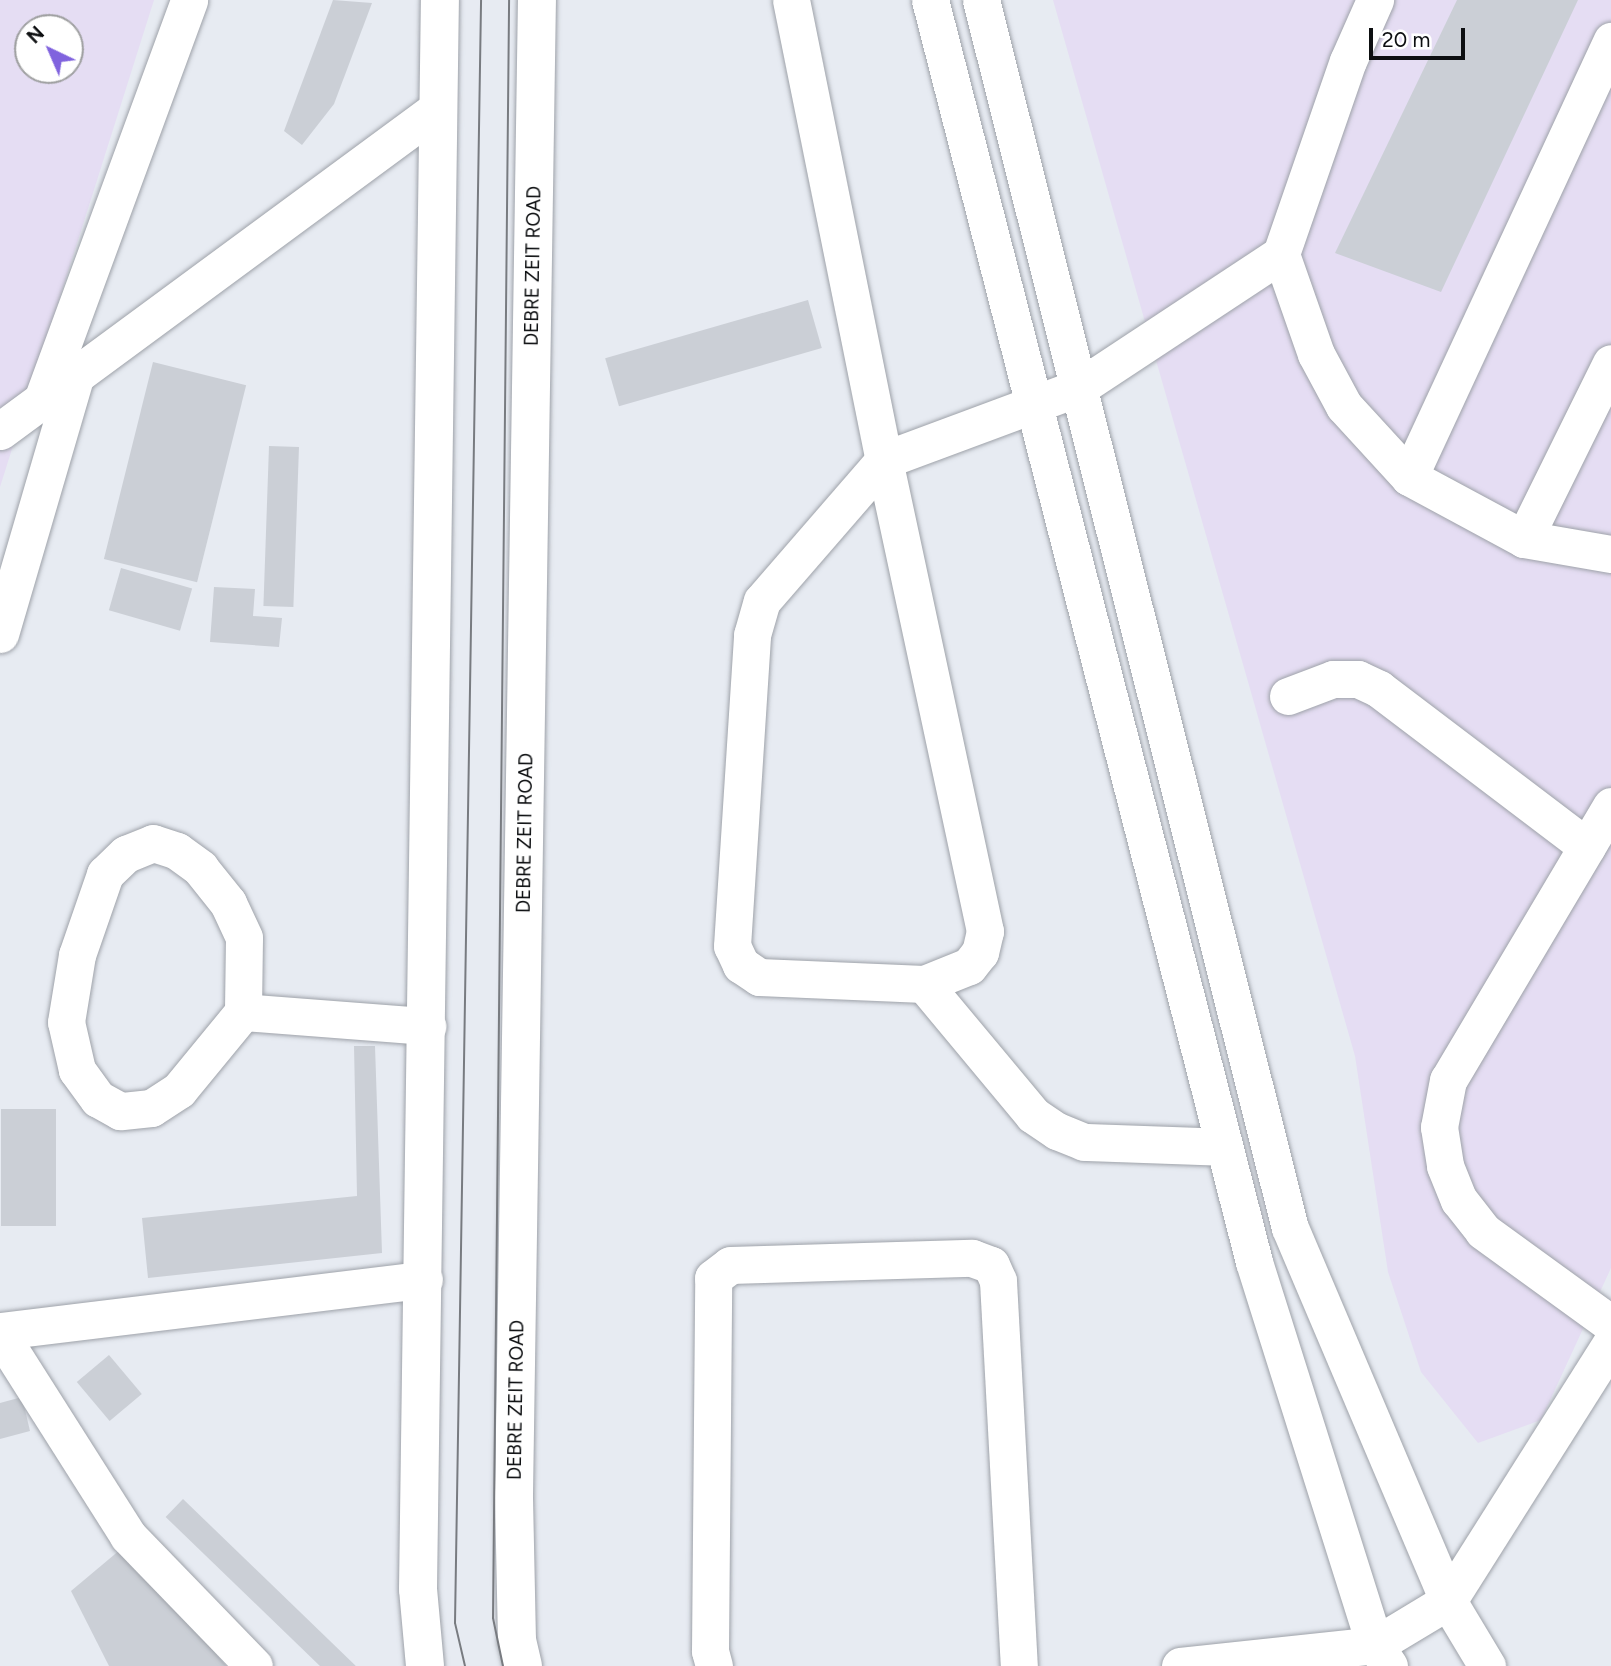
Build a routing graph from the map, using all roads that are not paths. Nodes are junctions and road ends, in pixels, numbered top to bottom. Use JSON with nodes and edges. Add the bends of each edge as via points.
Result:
{"nodes":[{"id":1,"x":189,"y":0,"type":"edge"},
{"id":2,"x":439,"y":0,"type":"edge"},
{"id":3,"x":537,"y":0,"type":"edge"},
{"id":4,"x":791,"y":0,"type":"edge"},
{"id":5,"x":930,"y":0,"type":"edge"},
{"id":6,"x":981,"y":0,"type":"edge"},
{"id":7,"x":1375,"y":0,"type":"edge"},
{"id":8,"x":1611,"y":41,"type":"edge"},
{"id":9,"x":437,"y":109,"type":"junction"},
{"id":10,"x":1281,"y":254,"type":"junction"},
{"id":11,"x":1611,"y":363,"type":"edge"},
{"id":12,"x":75,"y":378,"type":"junction"},
{"id":13,"x":1078,"y":388,"type":"junction"},
{"id":14,"x":41,"y":403,"type":"junction"},
{"id":15,"x":1033,"y":407,"type":"junction"},
{"id":16,"x":0,"y":431,"type":"edge"},
{"id":17,"x":884,"y":460,"type":"junction"},
{"id":18,"x":1409,"y":477,"type":"junction"},
{"id":19,"x":1524,"y":539,"type":"junction"},
{"id":20,"x":1611,"y":554,"type":"edge"},
{"id":21,"x":0,"y":634,"type":"edge"},
{"id":22,"x":1288,"y":696,"type":"dead end"},
{"id":23,"x":1611,"y":806,"type":"edge"},
{"id":24,"x":1587,"y":847,"type":"junction"},
{"id":25,"x":923,"y":984,"type":"junction"},
{"id":26,"x":243,"y":1012,"type":"junction"},
{"id":27,"x":426,"y":1026,"type":"junction"},
{"id":28,"x":1224,"y":1147,"type":"junction"},
{"id":29,"x":424,"y":1280,"type":"junction"},
{"id":30,"x":1611,"y":1324,"type":"edge"},
{"id":31,"x":0,"y":1332,"type":"edge"},
{"id":32,"x":1611,"y":1343,"type":"edge"},
{"id":33,"x":1448,"y":1601,"type":"junction"},
{"id":34,"x":1382,"y":1655,"type":"edge"},
{"id":35,"x":254,"y":1666,"type":"edge"},
{"id":36,"x":425,"y":1666,"type":"edge"},
{"id":37,"x":523,"y":1666,"type":"edge"},
{"id":38,"x":714,"y":1666,"type":"edge"},
{"id":39,"x":1019,"y":1666,"type":"edge"},
{"id":40,"x":1180,"y":1666,"type":"edge"},
{"id":41,"x":1487,"y":1666,"type":"edge"}],
"edges":[{"from":1,"to":14,"type":"street"},
{"from":2,"to":9,"type":"main road"},
{"from":3,"to":37,"type":"main road","name":"DEBRE ZEIT ROAD","via":[[514,1493],[517,1641]]},
{"from":4,"to":17,"type":"street"},
{"from":5,"to":15,"type":"street"},
{"from":6,"to":13,"type":"street"},
{"from":7,"to":10,"type":"street","via":[[1348,61]]},
{"from":8,"to":18,"type":"street"},
{"from":9,"to":12,"type":"street"},
{"from":9,"to":27,"type":"main road"},
{"from":10,"to":13,"type":"street"},
{"from":10,"to":18,"type":"street","via":[[1316,354],[1344,407]]},
{"from":11,"to":19,"type":"street"},
{"from":12,"to":14,"type":"street"},
{"from":12,"to":21,"type":"street"},
{"from":13,"to":15,"type":"street"},
{"from":13,"to":33,"type":"street","via":[[1290,1228]]},
{"from":14,"to":16,"type":"street"},
{"from":15,"to":17,"type":"street"},
{"from":15,"to":28,"type":"street"},
{"from":17,"to":25,"type":"street","via":[[985,931],[980,952],[969,967]]},
{"from":17,"to":25,"type":"street","via":[[762,601],[752,635],[732,946],[741,965],[759,977]]},
{"from":18,"to":19,"type":"street"},
{"from":19,"to":20,"type":"street"},
{"from":22,"to":24,"type":"street","via":[[1333,679],[1358,679],[1378,689]]},
{"from":23,"to":24,"type":"street"},
{"from":24,"to":30,"type":"street","via":[[1448,1080],[1439,1127],[1445,1166],[1459,1200],[1483,1231]]},
{"from":25,"to":28,"type":"street","via":[[1033,1115],[1057,1131],[1084,1142]]},
{"from":26,"to":26,"type":"street","via":[[179,1090],[151,1108],[120,1111],[98,1099],[77,1070],[66,1022],[77,956],[105,874],[126,854],[153,843],[177,851],[200,868],[228,903],[244,938]]},
{"from":26,"to":27,"type":"street"},
{"from":27,"to":29,"type":"main road"},
{"from":28,"to":34,"type":"street","via":[[1254,1262]]},
{"from":29,"to":31,"type":"street"},
{"from":29,"to":36,"type":"main road","via":[[418,1589]]},
{"from":31,"to":35,"type":"street","via":[[128,1536]]},
{"from":32,"to":33,"type":"street"},
{"from":33,"to":34,"type":"street"},
{"from":33,"to":41,"type":"street"},
{"from":34,"to":40,"type":"street"},
{"from":38,"to":39,"type":"street","via":[[709,1651],[713,1278],[730,1265],[972,1258],[991,1265],[998,1281]]}]}
